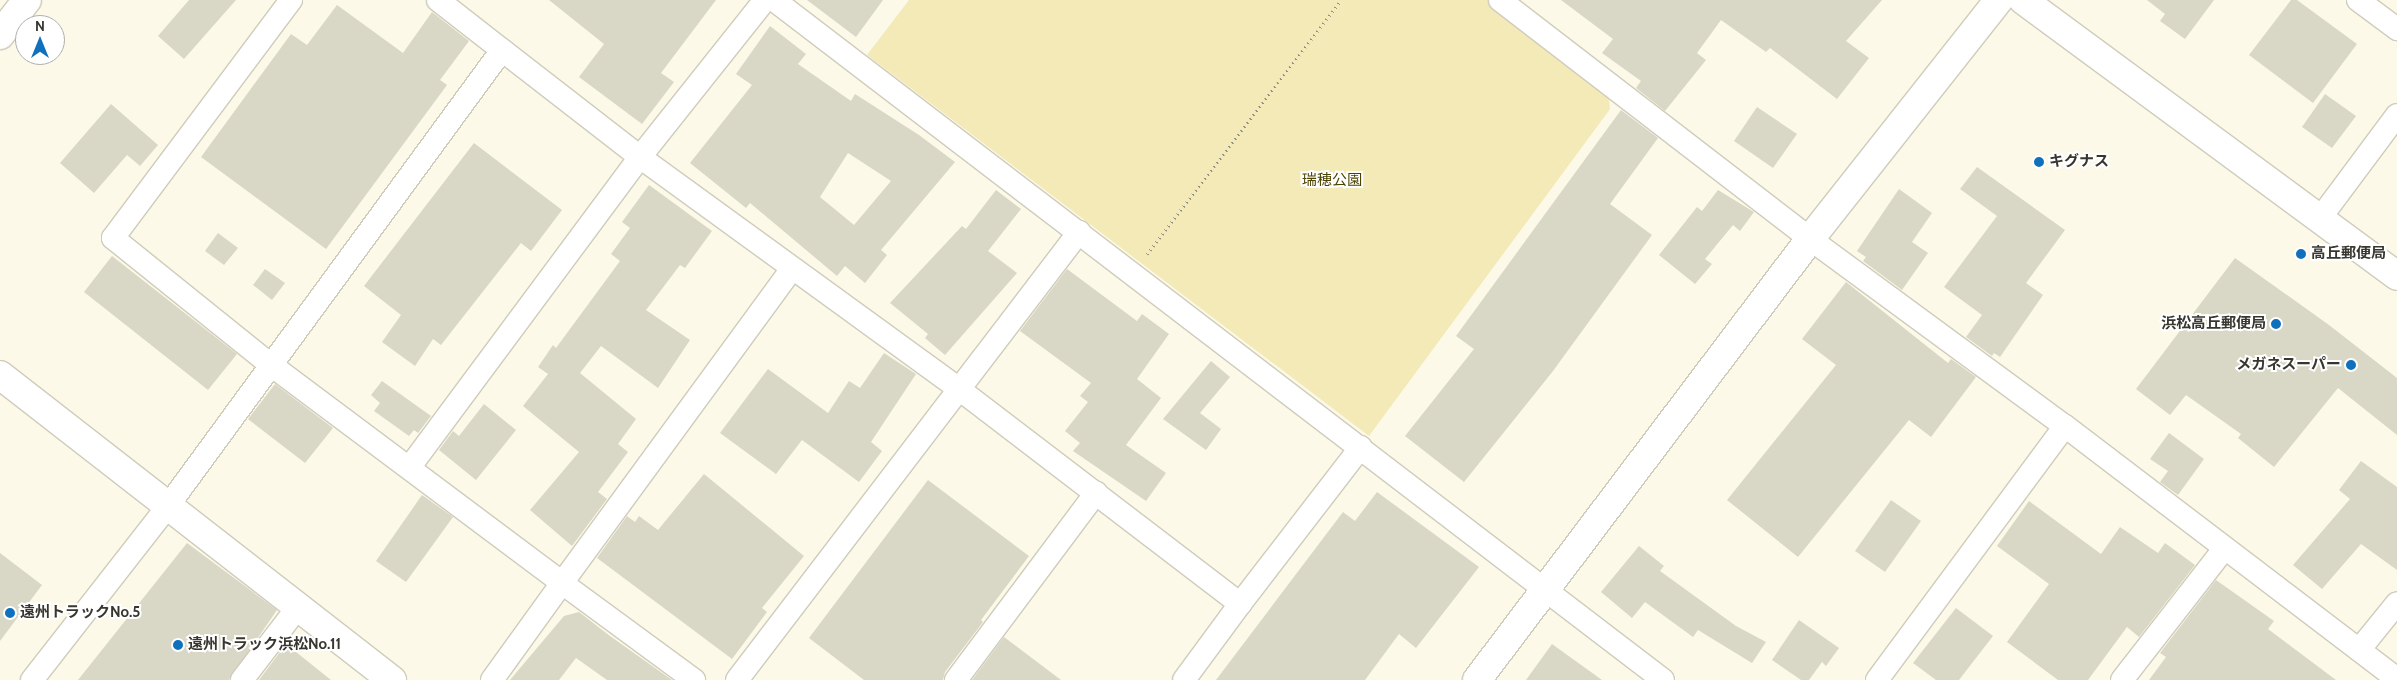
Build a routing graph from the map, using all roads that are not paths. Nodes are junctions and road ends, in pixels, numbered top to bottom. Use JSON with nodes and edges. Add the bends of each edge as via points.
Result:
{"nodes":[{"id":1,"x":27,"y":0,"type":"edge"},
{"id":2,"x":292,"y":0,"type":"edge"},
{"id":3,"x":438,"y":0,"type":"edge"},
{"id":4,"x":765,"y":0,"type":"edge"},
{"id":5,"x":774,"y":0,"type":"edge"},
{"id":6,"x":1500,"y":0,"type":"edge"},
{"id":7,"x":1999,"y":0,"type":"edge"},
{"id":8,"x":2023,"y":0,"type":"edge"},
{"id":9,"x":2358,"y":0,"type":"edge"},
{"id":10,"x":2397,"y":29,"type":"edge"},
{"id":11,"x":0,"y":35,"type":"edge"},
{"id":12,"x":502,"y":50,"type":"junction"},
{"id":13,"x":2397,"y":115,"type":"edge"},
{"id":14,"x":640,"y":157,"type":"junction"},
{"id":15,"x":2321,"y":217,"type":"junction"},
{"id":16,"x":1079,"y":232,"type":"junction"},
{"id":17,"x":1810,"y":239,"type":"junction"},
{"id":18,"x":792,"y":269,"type":"junction"},
{"id":19,"x":2397,"y":276,"type":"edge"},
{"id":20,"x":271,"y":365,"type":"junction"},
{"id":21,"x":0,"y":375,"type":"edge"},
{"id":22,"x":958,"y":389,"type":"junction"},
{"id":23,"x":2066,"y":426,"type":"junction"},
{"id":24,"x":1361,"y":447,"type":"junction"},
{"id":25,"x":409,"y":468,"type":"junction"},
{"id":26,"x":1096,"y":493,"type":"junction"},
{"id":27,"x":168,"y":506,"type":"junction"},
{"id":28,"x":2224,"y":549,"type":"junction"},
{"id":29,"x":562,"y":583,"type":"junction"},
{"id":30,"x":1546,"y":590,"type":"junction"},
{"id":31,"x":2397,"y":603,"type":"edge"},
{"id":32,"x":1240,"y":604,"type":"junction"},
{"id":33,"x":298,"y":607,"type":"junction"},
{"id":34,"x":2359,"y":650,"type":"junction"},
{"id":35,"x":2397,"y":679,"type":"edge"},
{"id":36,"x":32,"y":680,"type":"edge"},
{"id":37,"x":242,"y":680,"type":"edge"},
{"id":38,"x":392,"y":680,"type":"edge"},
{"id":39,"x":492,"y":680,"type":"edge"},
{"id":40,"x":694,"y":680,"type":"edge"},
{"id":41,"x":737,"y":680,"type":"edge"},
{"id":42,"x":956,"y":680,"type":"edge"},
{"id":43,"x":1184,"y":680,"type":"edge"},
{"id":44,"x":1476,"y":680,"type":"edge"},
{"id":45,"x":1663,"y":680,"type":"edge"},
{"id":46,"x":1877,"y":680,"type":"edge"},
{"id":47,"x":2122,"y":680,"type":"edge"}],
"edges":[{"from":1,"to":11,"type":"street"},
{"from":2,"to":20,"type":"street","via":[[113,238]]},
{"from":3,"to":12,"type":"street"},
{"from":4,"to":14,"type":"street"},
{"from":5,"to":16,"type":"street"},
{"from":6,"to":17,"type":"street"},
{"from":7,"to":17,"type":"street"},
{"from":8,"to":15,"type":"street"},
{"from":9,"to":10,"type":"street"},
{"from":12,"to":14,"type":"street"},
{"from":12,"to":20,"type":"street"},
{"from":13,"to":15,"type":"street"},
{"from":14,"to":18,"type":"street"},
{"from":14,"to":25,"type":"street"},
{"from":15,"to":19,"type":"street"},
{"from":16,"to":22,"type":"street"},
{"from":16,"to":24,"type":"street"},
{"from":17,"to":23,"type":"street"},
{"from":17,"to":30,"type":"street"},
{"from":18,"to":22,"type":"street"},
{"from":18,"to":29,"type":"street"},
{"from":20,"to":25,"type":"street"},
{"from":20,"to":27,"type":"street"},
{"from":21,"to":27,"type":"street"},
{"from":22,"to":26,"type":"street"},
{"from":22,"to":41,"type":"street"},
{"from":23,"to":28,"type":"street"},
{"from":23,"to":46,"type":"street"},
{"from":24,"to":30,"type":"street"},
{"from":24,"to":32,"type":"street"},
{"from":25,"to":29,"type":"street"},
{"from":26,"to":32,"type":"street"},
{"from":26,"to":42,"type":"street"},
{"from":27,"to":33,"type":"street"},
{"from":27,"to":36,"type":"street"},
{"from":28,"to":34,"type":"street"},
{"from":28,"to":47,"type":"street"},
{"from":29,"to":39,"type":"street"},
{"from":29,"to":40,"type":"street"},
{"from":30,"to":44,"type":"street"},
{"from":30,"to":45,"type":"street"},
{"from":31,"to":34,"type":"street"},
{"from":32,"to":43,"type":"street"},
{"from":33,"to":37,"type":"street"},
{"from":33,"to":38,"type":"street"},
{"from":34,"to":35,"type":"street"}]}
